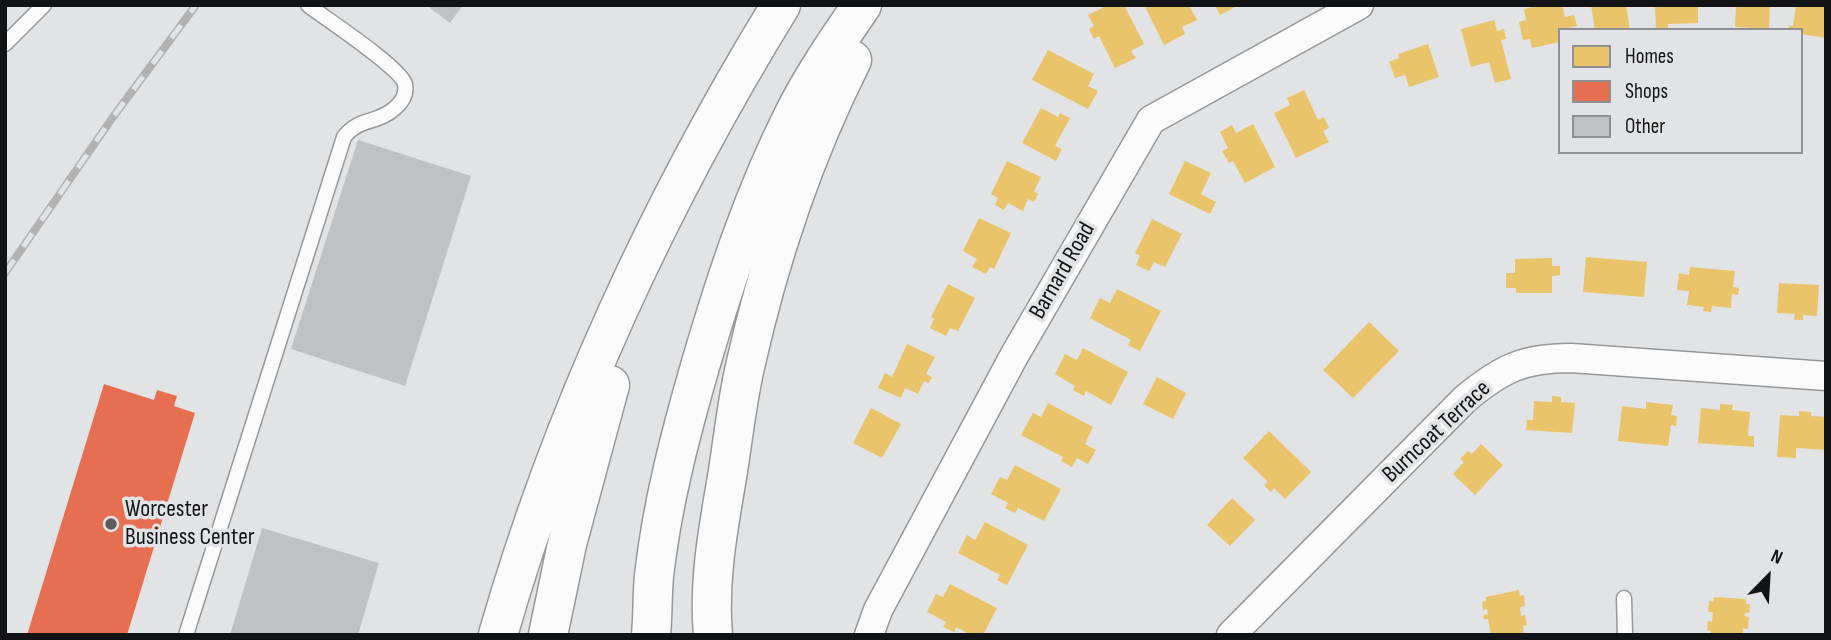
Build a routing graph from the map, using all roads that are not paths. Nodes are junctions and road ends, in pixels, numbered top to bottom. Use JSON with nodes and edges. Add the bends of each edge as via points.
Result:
{"nodes":[{"id":1,"x":44,"y":5,"type":"edge"},
{"id":2,"x":308,"y":5,"type":"edge"},
{"id":3,"x":781,"y":5,"type":"edge"},
{"id":4,"x":862,"y":5,"type":"edge"},
{"id":5,"x":881,"y":5,"type":"edge"},
{"id":6,"x":1359,"y":5,"type":"edge"},
{"id":7,"x":5,"y":44,"type":"edge"},
{"id":8,"x":653,"y":235,"type":"junction"},
{"id":9,"x":1826,"y":376,"type":"edge"},
{"id":10,"x":1624,"y":598,"type":"dead end"},
{"id":11,"x":186,"y":635,"type":"edge"},
{"id":12,"x":498,"y":635,"type":"edge"},
{"id":13,"x":548,"y":635,"type":"edge"},
{"id":14,"x":651,"y":635,"type":"edge"},
{"id":15,"x":713,"y":635,"type":"edge"},
{"id":16,"x":869,"y":635,"type":"edge"},
{"id":17,"x":1231,"y":635,"type":"edge"},
{"id":18,"x":1625,"y":635,"type":"edge"}],
"edges":[{"from":1,"to":7,"type":"lane"},
{"from":2,"to":11,"type":"lane","via":[[393,68],[405,82],[405,94],[386,116],[352,126],[344,137]]},
{"from":3,"to":8,"type":"highway"},
{"from":4,"to":14,"type":"highway","via":[[794,113],[735,255],[680,440],[656,564]]},
{"from":5,"to":15,"type":"highway","via":[[823,120],[768,270],[743,373],[712,569]]},
{"from":6,"to":16,"type":"street","name":"Barnard Road","via":[[1151,120],[1014,355],[878,610]]},
{"from":8,"to":12,"type":"highway","via":[[542,499]]},
{"from":8,"to":13,"type":"highway","via":[[576,506]]},
{"from":9,"to":17,"type":"street","name":"Burncoat Terrace","via":[[1571,358],[1520,364],[1465,399]]},
{"from":10,"to":18,"type":"lane"}]}
